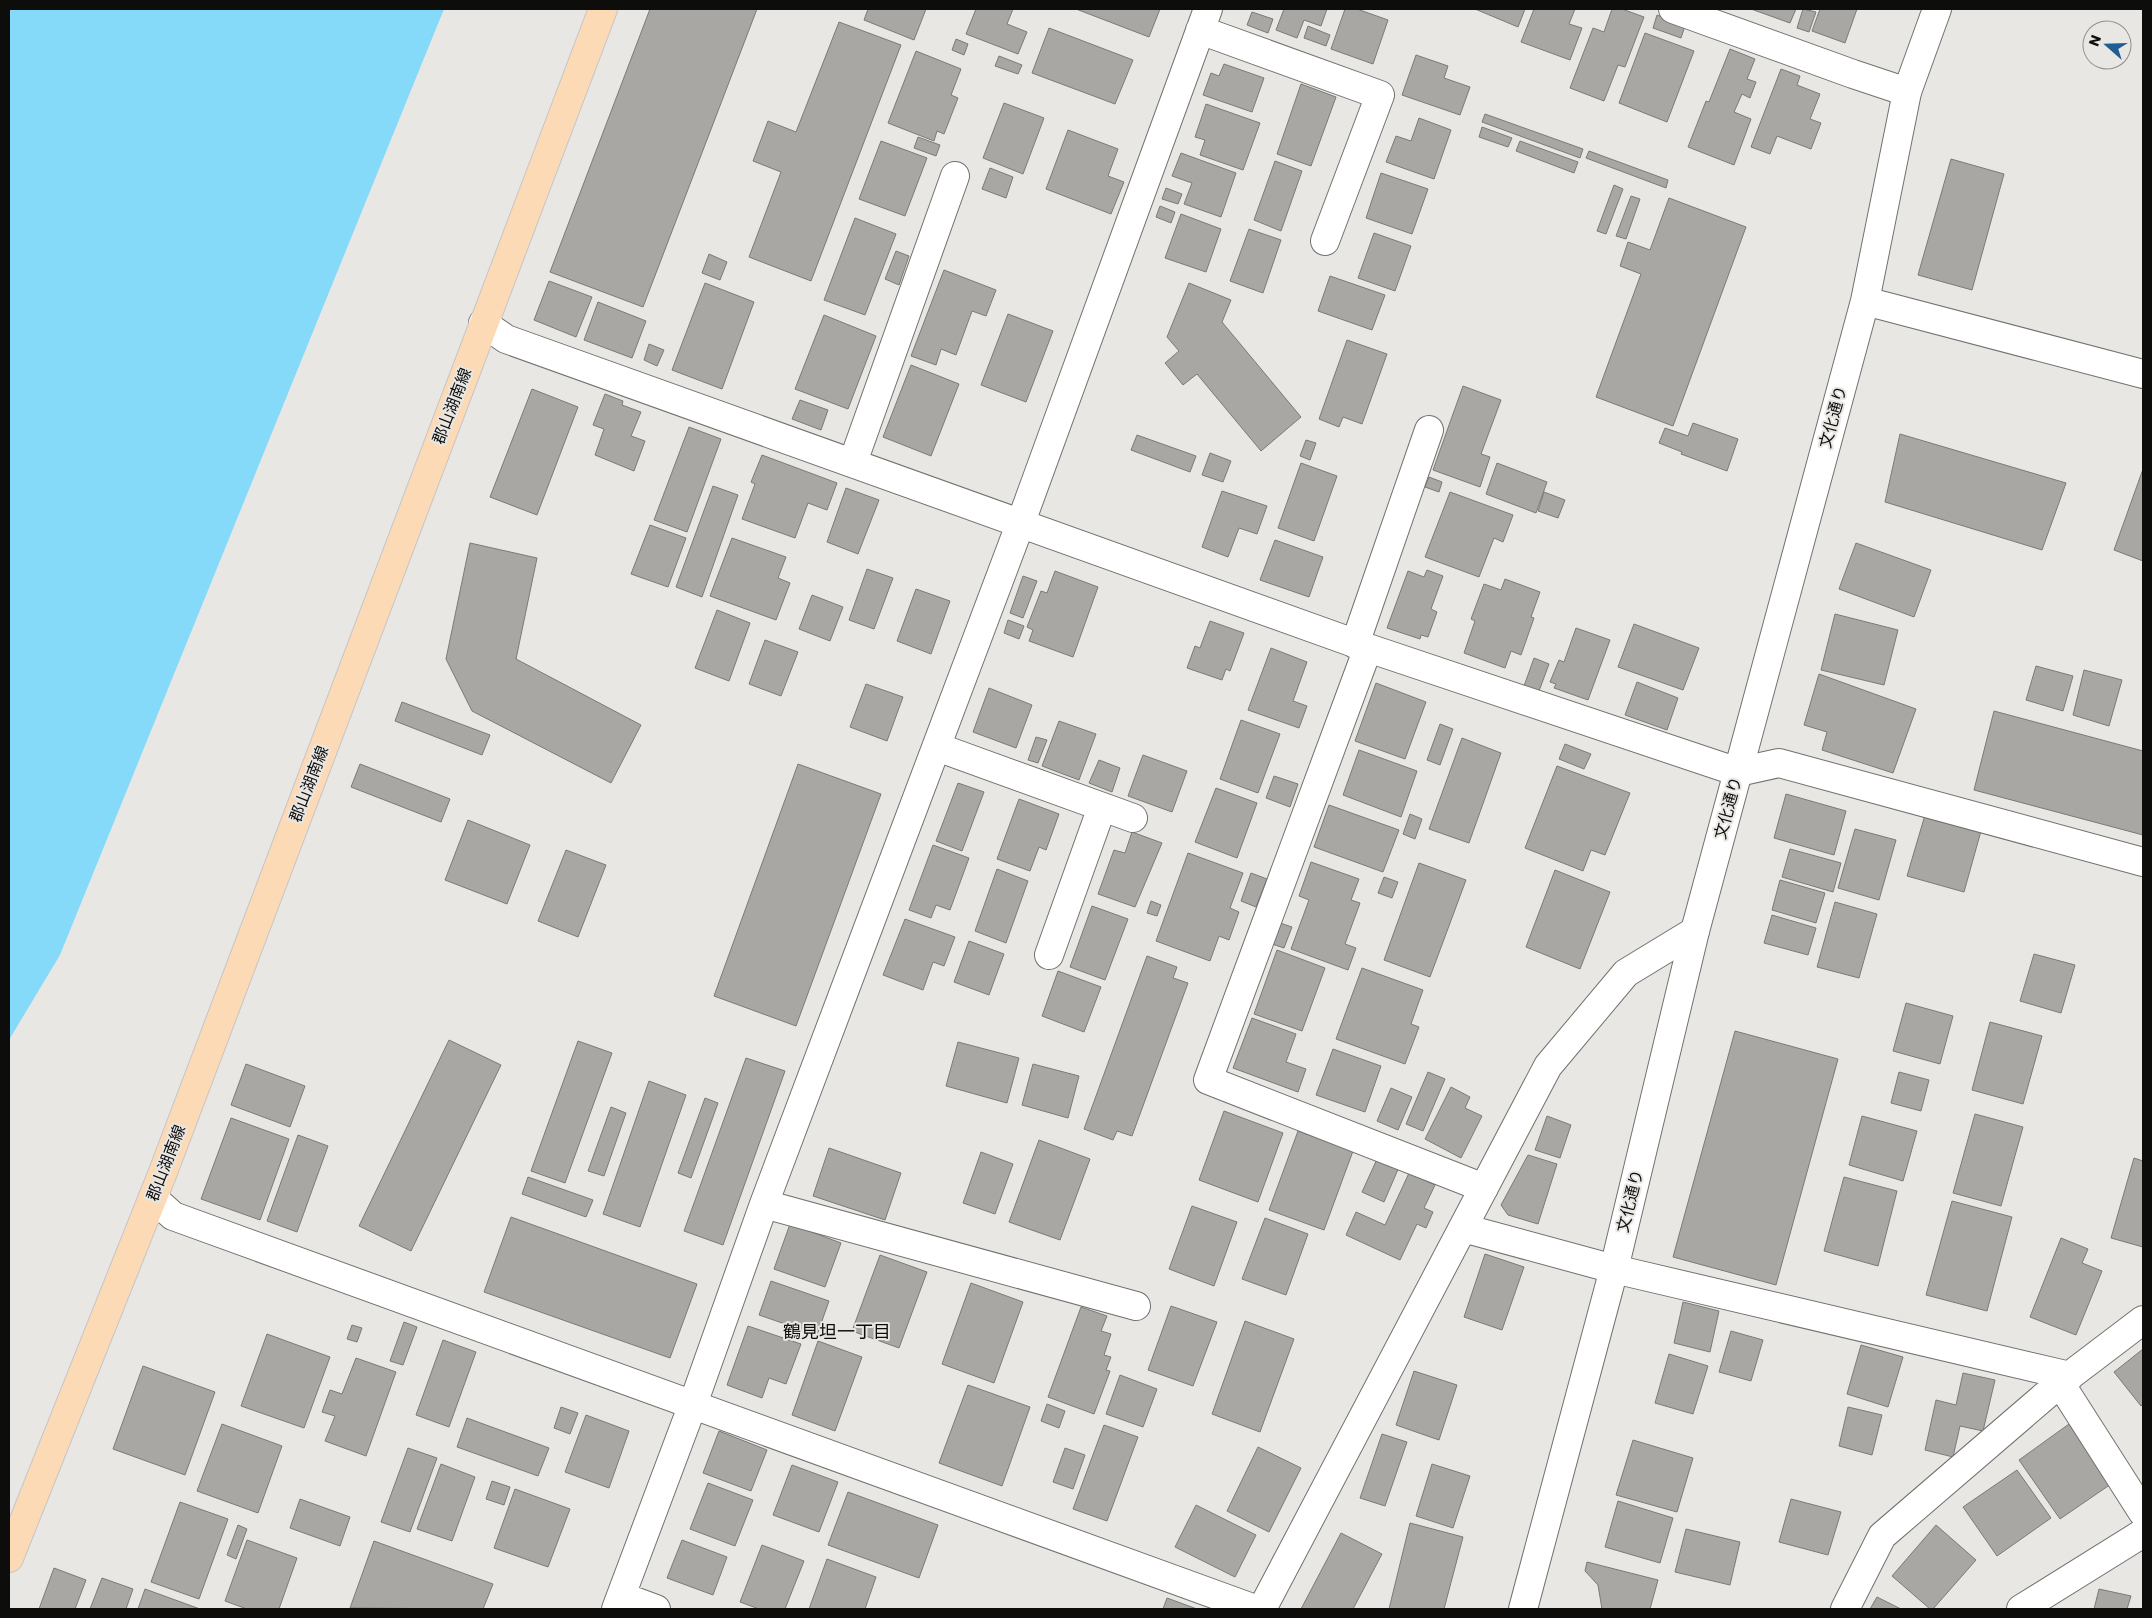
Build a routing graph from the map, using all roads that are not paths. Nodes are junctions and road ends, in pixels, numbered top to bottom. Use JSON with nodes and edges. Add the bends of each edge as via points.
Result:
{"nodes":[{"id":1,"x":603,"y":9,"type":"edge"},
{"id":2,"x":1673,"y":9,"type":"edge"},
{"id":3,"x":1937,"y":9,"type":"edge"},
{"id":4,"x":1204,"y":19,"type":"edge"},
{"id":5,"x":1907,"y":92,"type":"junction"},
{"id":6,"x":955,"y":176,"type":"dead end"},
{"id":7,"x":1325,"y":241,"type":"dead end"},
{"id":8,"x":1864,"y":301,"type":"junction"},
{"id":9,"x":483,"y":323,"type":"junction"},
{"id":10,"x":2143,"y":374,"type":"edge"},
{"id":11,"x":1429,"y":430,"type":"dead end"},
{"id":12,"x":852,"y":462,"type":"junction"},
{"id":13,"x":1021,"y":522,"type":"junction"},
{"id":14,"x":1362,"y":646,"type":"junction"},
{"id":15,"x":937,"y":747,"type":"junction"},
{"id":16,"x":1738,"y":772,"type":"junction"},
{"id":17,"x":1102,"y":807,"type":"junction"},
{"id":18,"x":1134,"y":818,"type":"dead end"},
{"id":19,"x":2143,"y":862,"type":"edge"},
{"id":20,"x":1696,"y":931,"type":"junction"},
{"id":21,"x":1049,"y":955,"type":"dead end"},
{"id":22,"x":1484,"y":1188,"type":"junction"},
{"id":23,"x":153,"y":1198,"type":"junction"},
{"id":24,"x":764,"y":1204,"type":"junction"},
{"id":25,"x":1463,"y":1228,"type":"junction"},
{"id":26,"x":1614,"y":1269,"type":"junction"},
{"id":27,"x":1136,"y":1306,"type":"dead end"},
{"id":28,"x":2143,"y":1320,"type":"edge"},
{"id":29,"x":2065,"y":1380,"type":"junction"},
{"id":30,"x":693,"y":1404,"type":"junction"},
{"id":31,"x":2143,"y":1513,"type":"edge"},
{"id":32,"x":2143,"y":1533,"type":"edge"},
{"id":33,"x":9,"y":1558,"type":"edge"},
{"id":34,"x":619,"y":1603,"type":"edge"},
{"id":35,"x":656,"y":1609,"type":"edge"},
{"id":36,"x":1255,"y":1609,"type":"edge"},
{"id":37,"x":1262,"y":1609,"type":"edge"},
{"id":38,"x":1523,"y":1609,"type":"edge"},
{"id":39,"x":1845,"y":1609,"type":"edge"},
{"id":40,"x":2021,"y":1609,"type":"edge"}],
"edges":[{"from":1,"to":9,"type":"main road","name":"郡山湖南線"},
{"from":2,"to":5,"type":"street"},
{"from":3,"to":5,"type":"street","name":"文化通り"},
{"from":4,"to":7,"type":"street","via":[[1380,95]]},
{"from":4,"to":13,"type":"street"},
{"from":5,"to":8,"type":"street","name":"文化通り"},
{"from":6,"to":12,"type":"street"},
{"from":8,"to":10,"type":"street"},
{"from":8,"to":16,"type":"street","name":"文化通り"},
{"from":9,"to":12,"type":"street","via":[[506,339]]},
{"from":9,"to":23,"type":"main road","name":"郡山湖南線"},
{"from":11,"to":14,"type":"street"},
{"from":12,"to":13,"type":"street"},
{"from":13,"to":14,"type":"street"},
{"from":13,"to":15,"type":"street"},
{"from":14,"to":16,"type":"street"},
{"from":14,"to":22,"type":"street","via":[[1208,1080]]},
{"from":15,"to":17,"type":"street"},
{"from":15,"to":24,"type":"street"},
{"from":16,"to":19,"type":"street","via":[[1779,763]]},
{"from":16,"to":20,"type":"street","name":"文化通り"},
{"from":17,"to":18,"type":"street"},
{"from":17,"to":21,"type":"street"},
{"from":20,"to":22,"type":"street","via":[[1626,973],[1548,1066]]},
{"from":20,"to":26,"type":"street","name":"文化通り"},
{"from":22,"to":25,"type":"street"},
{"from":23,"to":30,"type":"street","via":[[173,1216]]},
{"from":23,"to":33,"type":"main road","name":"郡山湖南線"},
{"from":24,"to":27,"type":"street"},
{"from":24,"to":30,"type":"street"},
{"from":25,"to":26,"type":"street"},
{"from":25,"to":37,"type":"street"},
{"from":26,"to":29,"type":"street"},
{"from":26,"to":38,"type":"street","name":"文化通り"},
{"from":28,"to":29,"type":"street"},
{"from":29,"to":31,"type":"street"},
{"from":29,"to":39,"type":"street","via":[[1882,1536]]},
{"from":30,"to":34,"type":"street"},
{"from":30,"to":36,"type":"street"},
{"from":32,"to":40,"type":"street"},
{"from":34,"to":35,"type":"street"}]}
